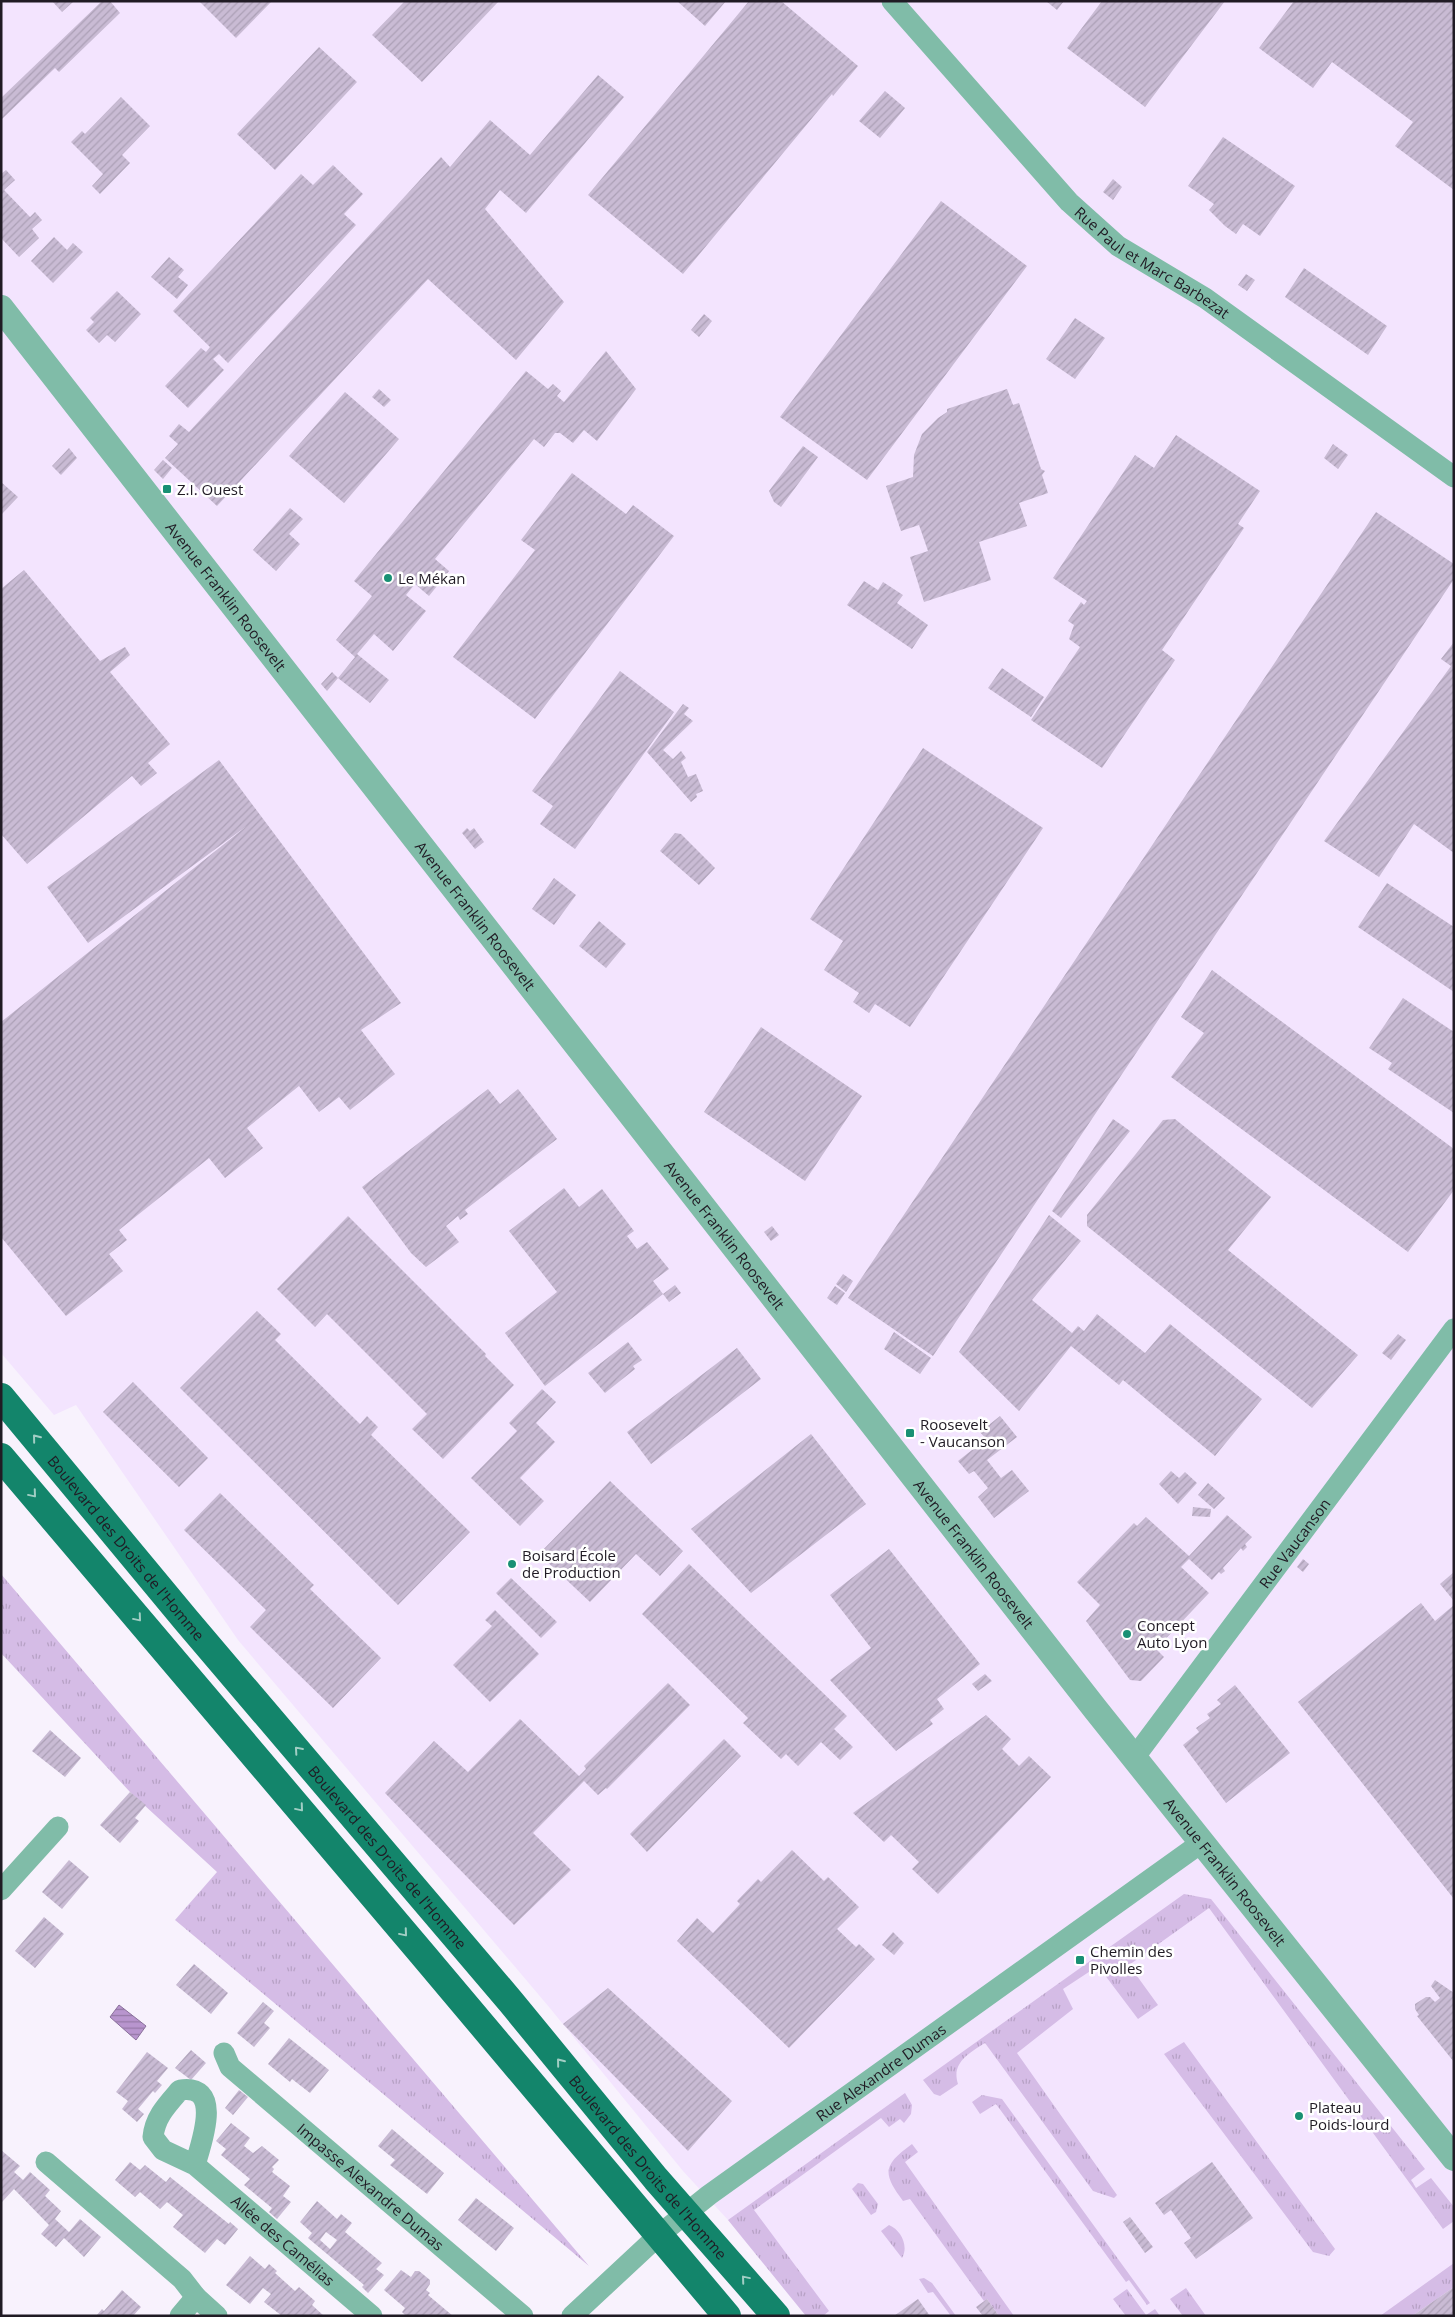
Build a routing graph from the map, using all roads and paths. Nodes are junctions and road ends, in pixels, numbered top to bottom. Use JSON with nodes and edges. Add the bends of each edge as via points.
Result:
{"nodes":[{"id":1,"x":892,"y":1,"type":"edge"},
{"id":2,"x":1,"y":308,"type":"edge"},
{"id":3,"x":1454,"y":477,"type":"edge"},
{"id":4,"x":1454,"y":1328,"type":"edge"},
{"id":5,"x":1,"y":1397,"type":"edge"},
{"id":6,"x":1,"y":1457,"type":"edge"},
{"id":7,"x":1134,"y":1758,"type":"junction"},
{"id":8,"x":58,"y":1827,"type":"dead end"},
{"id":9,"x":1201,"y":1843,"type":"junction"},
{"id":10,"x":1,"y":1890,"type":"edge"},
{"id":11,"x":224,"y":2053,"type":"dead end"},
{"id":12,"x":1454,"y":2158,"type":"edge"},
{"id":13,"x":46,"y":2162,"type":"dead end"},
{"id":14,"x":195,"y":2165,"type":"dead end"},
{"id":15,"x":686,"y":2212,"type":"junction"},
{"id":16,"x":660,"y":2235,"type":"junction"},
{"id":17,"x":196,"y":2297,"type":"junction"},
{"id":18,"x":180,"y":2316,"type":"edge"},
{"id":19,"x":217,"y":2316,"type":"edge"},
{"id":20,"x":372,"y":2316,"type":"edge"},
{"id":21,"x":523,"y":2316,"type":"edge"},
{"id":22,"x":572,"y":2316,"type":"edge"},
{"id":23,"x":727,"y":2316,"type":"edge"},
{"id":24,"x":776,"y":2316,"type":"edge"}],
"edges":[{"from":1,"to":3,"type":"street","name":"Rue Paul et Marc Barbezat","via":[[1069,202],[1106,237],[1205,298]]},
{"from":2,"to":7,"type":"street","name":"Avenue Franklin Roosevelt"},
{"from":4,"to":7,"type":"street","name":"Rue Vaucanson"},
{"from":15,"to":5,"type":"main road","name":"Boulevard des Droits de l'Homme","one_way":true},
{"from":6,"to":16,"type":"main road","one_way":true},
{"from":7,"to":9,"type":"street","name":"Avenue Franklin Roosevelt"},
{"from":8,"to":10,"type":"street"},
{"from":9,"to":12,"type":"street","name":"Avenue Franklin Roosevelt"},
{"from":9,"to":15,"type":"street","name":"Rue Alexandre Dumas"},
{"from":11,"to":21,"type":"street","name":"Impasse Alexandre Dumas","via":[[230,2067]]},
{"from":13,"to":17,"type":"street","via":[[182,2279]]},
{"from":14,"to":20,"type":"street","name":"Allée des Camélias"},
{"from":15,"to":16,"type":"street","name":"Rue Alexandre Dumas"},
{"from":24,"to":15,"type":"main road","name":"Boulevard des Droits de l'Homme","one_way":true},
{"from":16,"to":22,"type":"street","name":"Rue Alexandre Dumas"},
{"from":16,"to":23,"type":"main road"},
{"from":17,"to":18,"type":"street"},
{"from":17,"to":19,"type":"street"}]}
